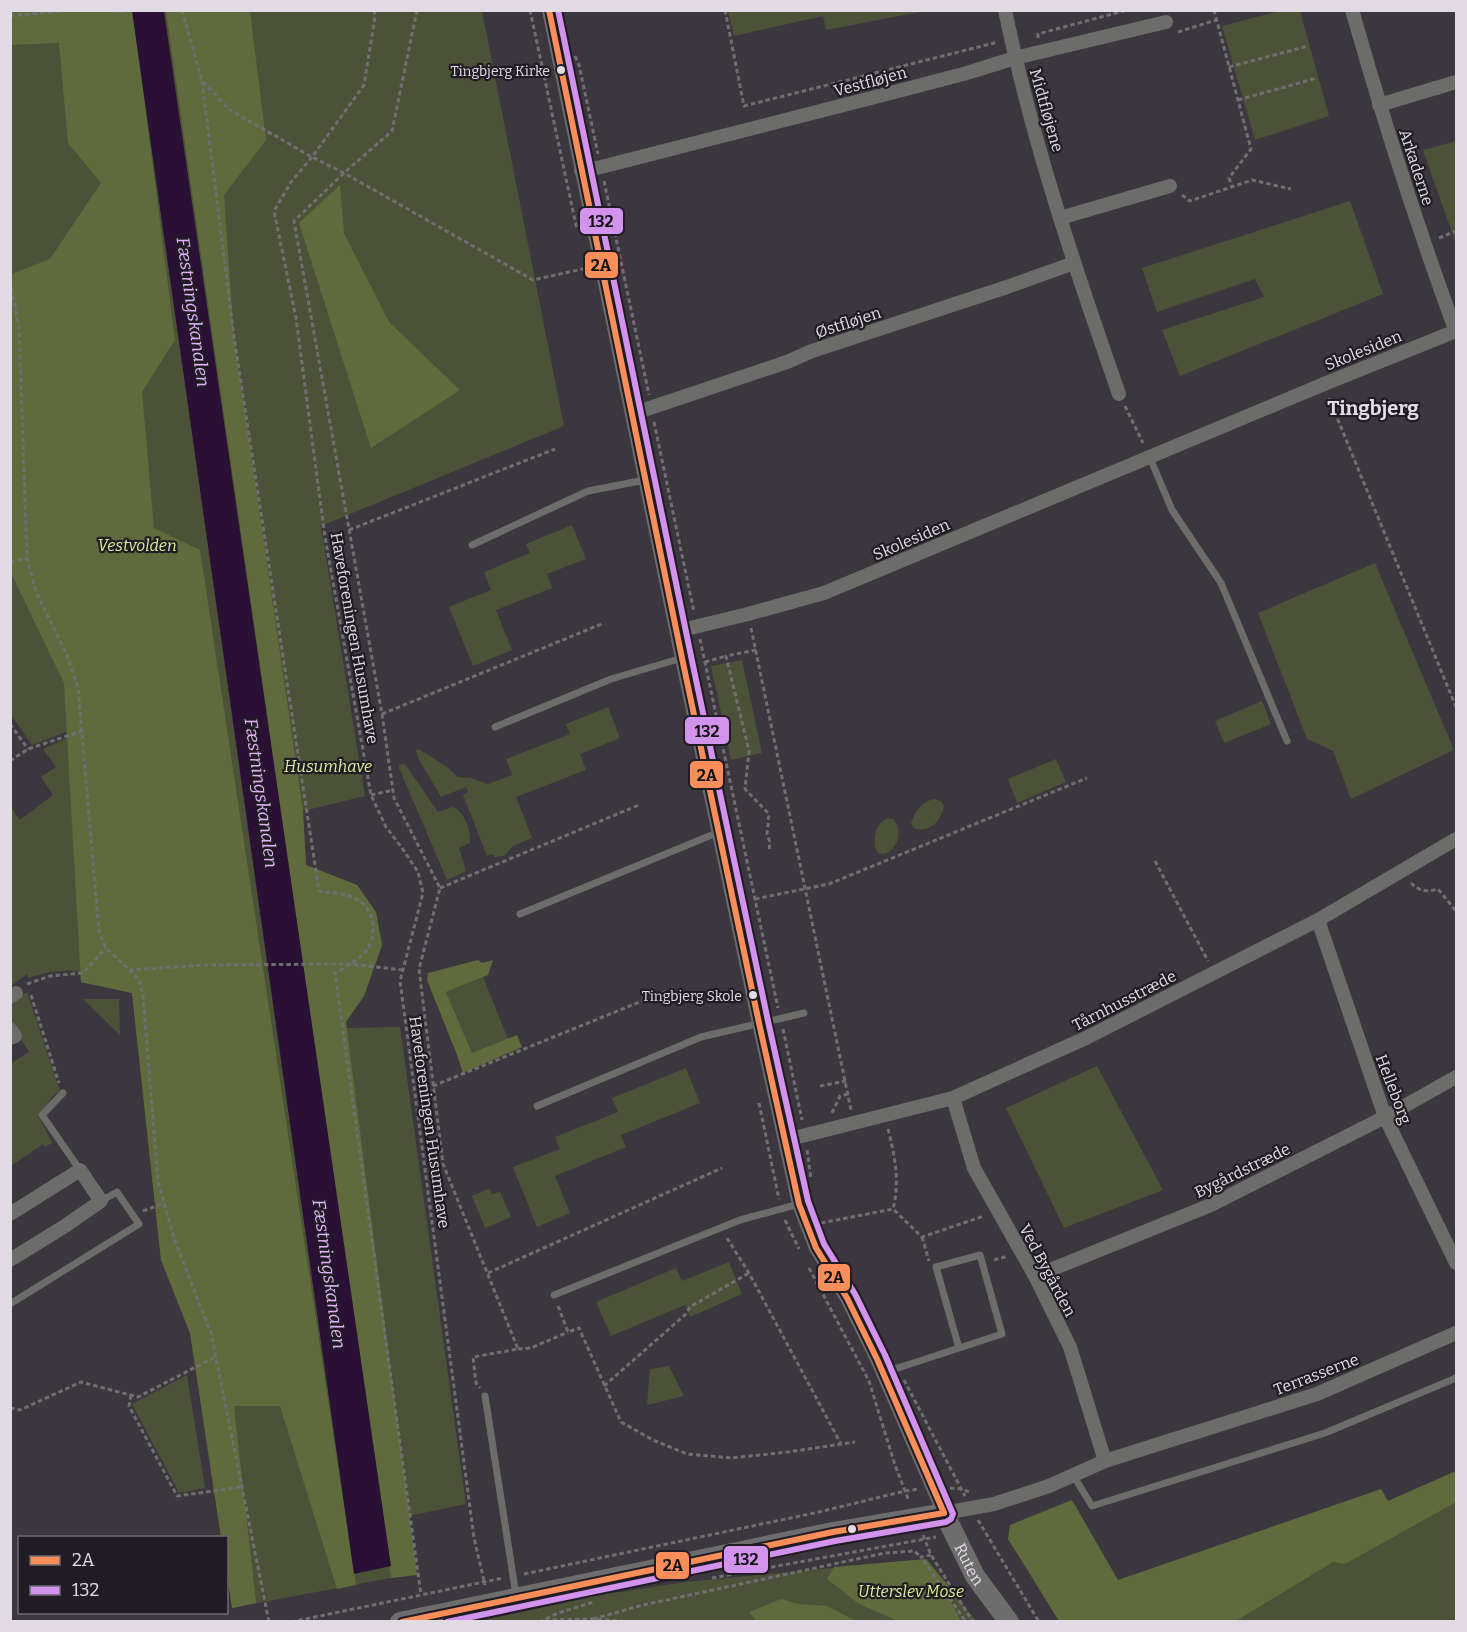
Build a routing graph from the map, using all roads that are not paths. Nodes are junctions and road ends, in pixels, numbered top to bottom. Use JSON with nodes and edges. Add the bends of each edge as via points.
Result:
{"nodes":[{"id":1,"x":549,"y":10,"type":"edge"},
{"id":2,"x":1005,"y":10,"type":"edge"},
{"id":3,"x":1352,"y":10,"type":"edge"},
{"id":4,"x":1166,"y":22,"type":"road end"},
{"id":5,"x":1015,"y":58,"type":"junction"},
{"id":6,"x":1456,"y":82,"type":"edge"},
{"id":7,"x":1379,"y":105,"type":"junction"},
{"id":8,"x":581,"y":171,"type":"junction"},
{"id":9,"x":1170,"y":186,"type":"road end"},
{"id":10,"x":1060,"y":218,"type":"junction"},
{"id":11,"x":1074,"y":263,"type":"junction"},
{"id":12,"x":1456,"y":331,"type":"edge"},
{"id":13,"x":1119,"y":394,"type":"road end"},
{"id":14,"x":632,"y":414,"type":"junction"},
{"id":15,"x":1150,"y":458,"type":"junction"},
{"id":16,"x":646,"y":479,"type":"junction"},
{"id":17,"x":472,"y":545,"type":"dead end"},
{"id":18,"x":678,"y":631,"type":"junction"},
{"id":19,"x":682,"y":658,"type":"junction"},
{"id":20,"x":495,"y":727,"type":"dead end"},
{"id":21,"x":1287,"y":741,"type":"dead end"},
{"id":22,"x":720,"y":832,"type":"junction"},
{"id":23,"x":1456,"y":839,"type":"edge"},
{"id":24,"x":520,"y":914,"type":"dead end"},
{"id":25,"x":1318,"y":920,"type":"junction"},
{"id":26,"x":804,"y":1013,"type":"dead end"},
{"id":27,"x":759,"y":1023,"type":"junction"},
{"id":28,"x":10,"y":1029,"type":"edge"},
{"id":29,"x":10,"y":1038,"type":"edge"},
{"id":30,"x":1456,"y":1077,"type":"edge"},
{"id":31,"x":63,"y":1093,"type":"road end"},
{"id":32,"x":953,"y":1098,"type":"junction"},
{"id":33,"x":537,"y":1106,"type":"dead end"},
{"id":34,"x":1385,"y":1117,"type":"junction"},
{"id":35,"x":786,"y":1140,"type":"junction"},
{"id":36,"x":80,"y":1170,"type":"junction"},
{"id":37,"x":101,"y":1201,"type":"junction"},
{"id":38,"x":799,"y":1204,"type":"junction"},
{"id":39,"x":10,"y":1214,"type":"edge"},
{"id":40,"x":10,"y":1260,"type":"edge"},
{"id":41,"x":1456,"y":1263,"type":"edge"},
{"id":42,"x":1035,"y":1276,"type":"junction"},
{"id":43,"x":554,"y":1295,"type":"road end"},
{"id":44,"x":10,"y":1304,"type":"edge"},
{"id":45,"x":1456,"y":1333,"type":"edge"},
{"id":46,"x":959,"y":1348,"type":"junction"},
{"id":47,"x":882,"y":1370,"type":"junction"},
{"id":48,"x":1456,"y":1378,"type":"edge"},
{"id":49,"x":485,"y":1396,"type":"road end"},
{"id":50,"x":1105,"y":1461,"type":"junction"},
{"id":51,"x":1073,"y":1475,"type":"junction"},
{"id":52,"x":944,"y":1513,"type":"junction"},
{"id":53,"x":516,"y":1597,"type":"junction"},
{"id":54,"x":400,"y":1622,"type":"edge"},
{"id":55,"x":1009,"y":1622,"type":"edge"}],
"edges":[{"from":1,"to":8,"type":"street","name":"Ruten"},
{"from":2,"to":5,"type":"street","name":"Midtfløjene"},
{"from":3,"to":7,"type":"street","name":"Arkaderne"},
{"from":4,"to":5,"type":"street","name":"Vestfløjen"},
{"from":5,"to":8,"type":"street","name":"Vestfløjen"},
{"from":5,"to":10,"type":"street","name":"Midtfløjene"},
{"from":6,"to":7,"type":"street"},
{"from":7,"to":12,"type":"street","name":"Arkaderne"},
{"from":8,"to":14,"type":"street","name":"Ruten"},
{"from":9,"to":10,"type":"street"},
{"from":10,"to":11,"type":"street","name":"Midtfløjene"},
{"from":11,"to":13,"type":"street","name":"Midtfløjene"},
{"from":11,"to":14,"type":"street","name":"Østfløjen"},
{"from":12,"to":15,"type":"street","name":"Skolesiden"},
{"from":14,"to":16,"type":"street","name":"Ruten"},
{"from":15,"to":18,"type":"street","name":"Skolesiden","via":[[824,593]]},
{"from":15,"to":21,"type":"lane","via":[[1172,510],[1221,583]]},
{"from":16,"to":17,"type":"lane","via":[[588,491]]},
{"from":16,"to":18,"type":"street","name":"Ruten"},
{"from":18,"to":19,"type":"street","name":"Ruten"},
{"from":19,"to":20,"type":"lane","via":[[611,679]]},
{"from":19,"to":22,"type":"street","name":"Ruten"},
{"from":22,"to":24,"type":"lane"},
{"from":22,"to":27,"type":"street","name":"Ruten"},
{"from":23,"to":25,"type":"street","name":"Tårnhusstræde"},
{"from":25,"to":32,"type":"street","name":"Tårnhusstræde","via":[[1088,1037]]},
{"from":25,"to":34,"type":"street","name":"Helleborg"},
{"from":26,"to":27,"type":"lane"},
{"from":27,"to":33,"type":"lane","via":[[701,1037]]},
{"from":27,"to":35,"type":"street","name":"Ruten"},
{"from":28,"to":29,"type":"street","via":[[15,1036]]},
{"from":30,"to":34,"type":"street","name":"Bygårdstræde"},
{"from":31,"to":36,"type":"lane","via":[[42,1115]]},
{"from":32,"to":35,"type":"street","name":"Tårnhusstræde"},
{"from":32,"to":42,"type":"street","name":"Ved Bygården","via":[[974,1168]]},
{"from":34,"to":41,"type":"street","name":"Helleborg"},
{"from":34,"to":42,"type":"street","name":"Bygårdstræde","via":[[1211,1205]]},
{"from":35,"to":38,"type":"street","name":"Ruten"},
{"from":36,"to":37,"type":"street"},
{"from":36,"to":39,"type":"street"},
{"from":37,"to":40,"type":"street"},
{"from":37,"to":44,"type":"lane","via":[[117,1192],[139,1224]]},
{"from":38,"to":43,"type":"lane","via":[[740,1220]]},
{"from":38,"to":47,"type":"street","name":"Ruten","via":[[816,1248],[847,1298]]},
{"from":42,"to":50,"type":"street","name":"Ved Bygården","via":[[1070,1347]]},
{"from":45,"to":50,"type":"street","name":"Terrasserne","via":[[1317,1394]]},
{"from":46,"to":46,"type":"lane","via":[[1002,1334],[980,1255],[936,1267]]},
{"from":46,"to":47,"type":"lane"},
{"from":47,"to":52,"type":"street","name":"Ruten"},
{"from":48,"to":51,"type":"lane","via":[[1325,1433],[1092,1506]]},
{"from":49,"to":53,"type":"lane"},
{"from":50,"to":51,"type":"street","name":"Terrasserne"},
{"from":51,"to":52,"type":"street","name":"Terrasserne","via":[[994,1504]]},
{"from":52,"to":53,"type":"street"},
{"from":52,"to":55,"type":"street","name":"Ruten","via":[[975,1576]]},
{"from":53,"to":54,"type":"street"}]}
